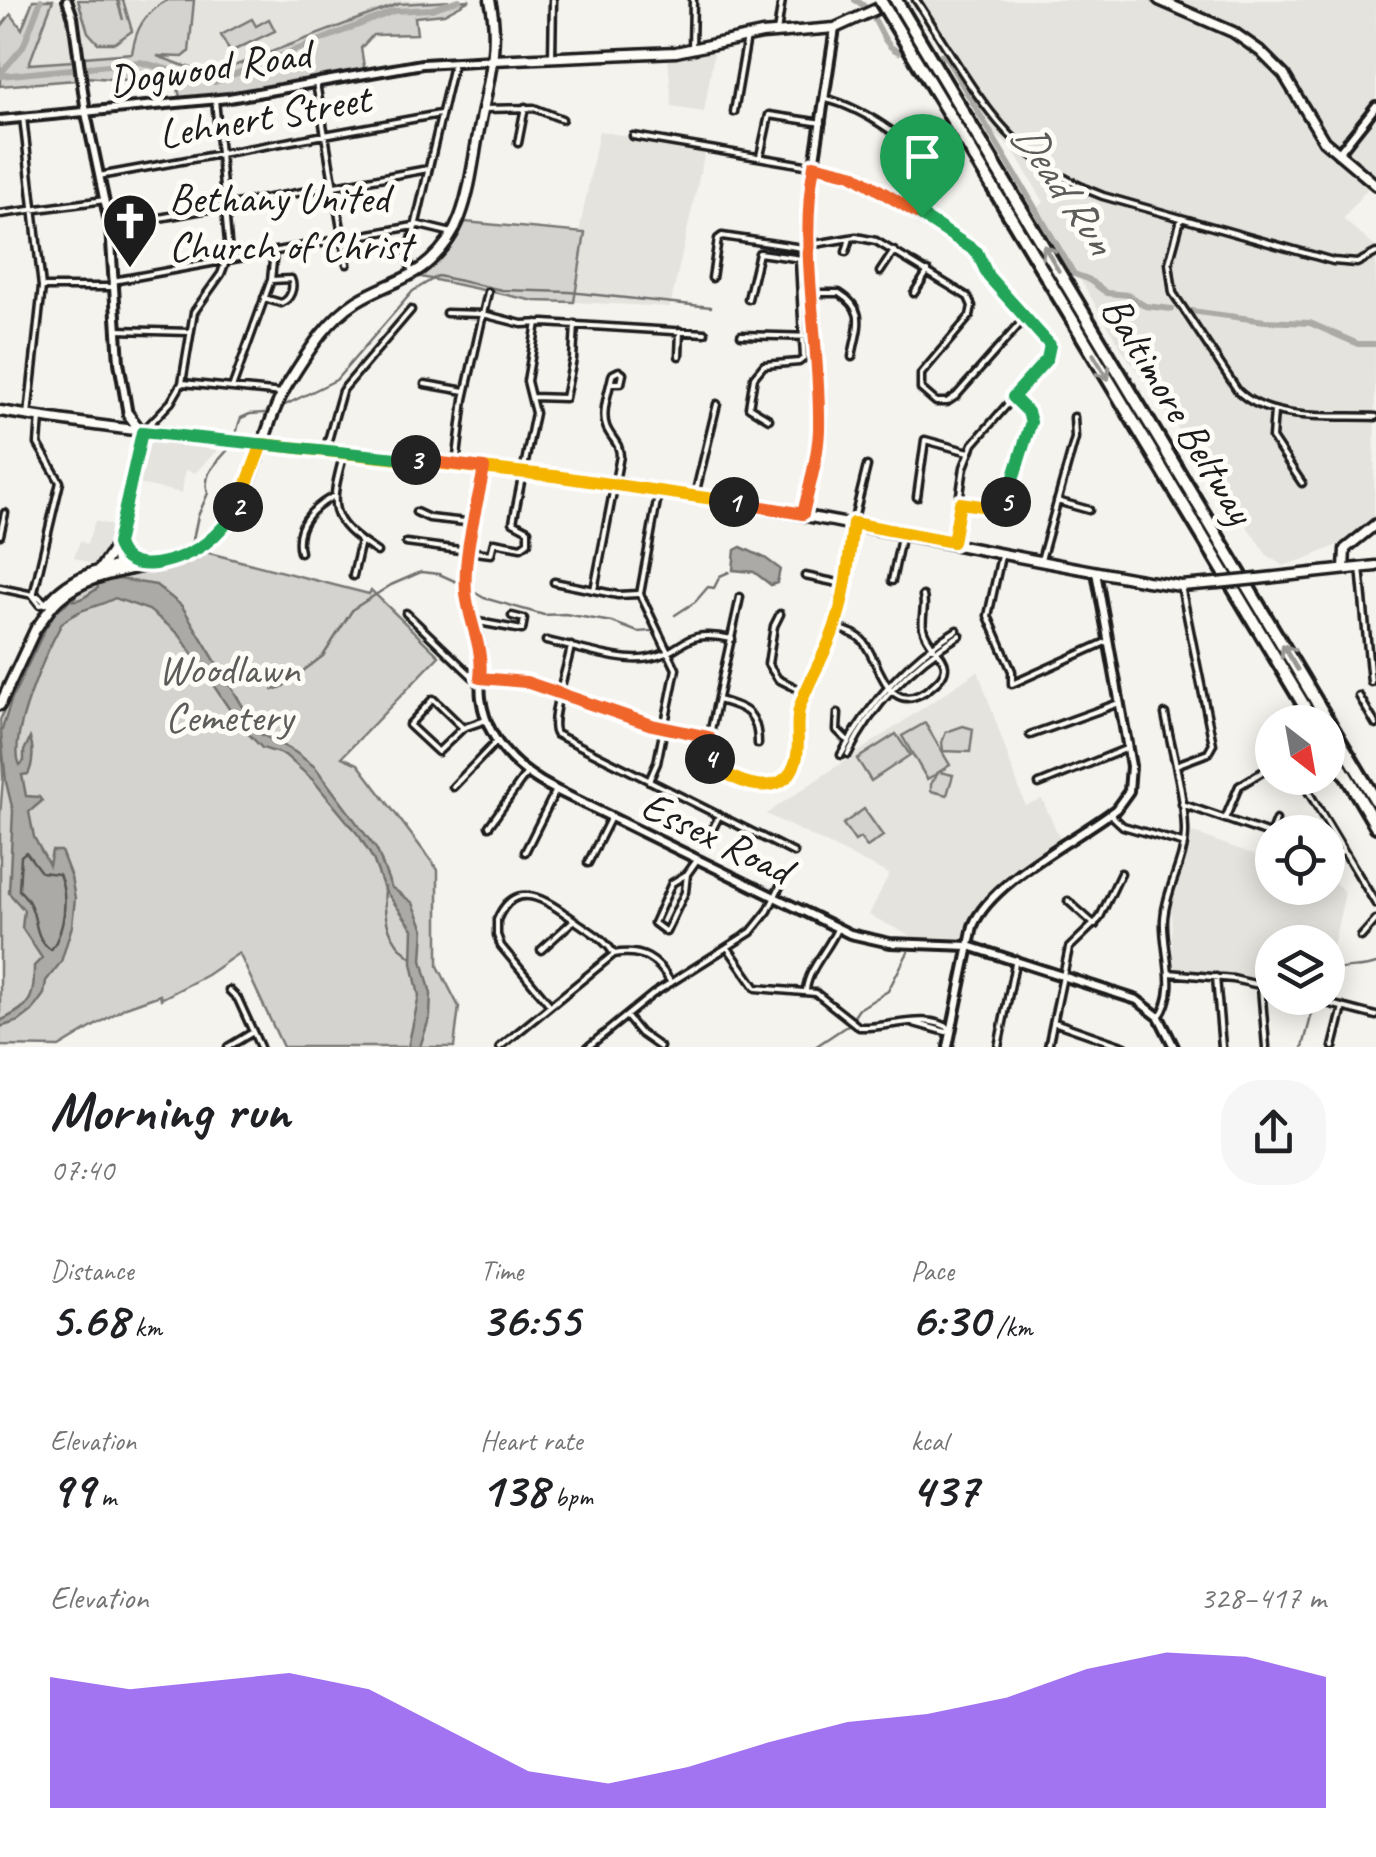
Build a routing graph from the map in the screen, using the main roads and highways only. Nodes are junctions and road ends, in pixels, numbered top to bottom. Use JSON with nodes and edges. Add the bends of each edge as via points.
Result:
{"nodes":[{"id":1,"x":490,"y":0,"type":"edge"},
{"id":2,"x":880,"y":0,"type":"edge"},
{"id":3,"x":1160,"y":0,"type":"edge"},
{"id":4,"x":897,"y":2,"type":"edge"},
{"id":5,"x":493,"y":60,"type":"junction"},
{"id":6,"x":1376,"y":185,"type":"edge"},
{"id":7,"x":0,"y":411,"type":"edge"},
{"id":8,"x":128,"y":414,"type":"road end"},
{"id":9,"x":142,"y":432,"type":"junction"},
{"id":10,"x":262,"y":444,"type":"junction"},
{"id":11,"x":1376,"y":524,"type":"edge"},
{"id":12,"x":134,"y":564,"type":"junction"},
{"id":13,"x":154,"y":564,"type":"junction"},
{"id":14,"x":1376,"y":566,"type":"edge"},
{"id":15,"x":118,"y":569,"type":"junction"},
{"id":16,"x":1344,"y":569,"type":"junction"},
{"id":17,"x":97,"y":571,"type":"junction"},
{"id":18,"x":49,"y":606,"type":"junction"},
{"id":19,"x":1,"y":701,"type":"edge"},
{"id":20,"x":1304,"y":705,"type":"edge"},
{"id":21,"x":1345,"y":774,"type":"edge"},
{"id":22,"x":1376,"y":800,"type":"edge"},
{"id":23,"x":1376,"y":826,"type":"edge"}],
"edges":[{"from":1,"to":5,"type":"main road"},
{"from":2,"to":20,"type":"highway","name":"Baltimore Beltway","one_way":true,"bridge":true},
{"from":3,"to":6,"type":"main road","via":[[1234,32],[1270,60],[1318,134]]},
{"from":4,"to":5,"type":"main road","name":"Dogwood Road","via":[[836,28],[692,49]]},
{"from":22,"to":4,"type":"highway","name":"Baltimore Beltway","one_way":true},
{"from":5,"to":10,"type":"main road","via":[[453,233],[412,274],[337,317],[282,394]]},
{"from":7,"to":9,"type":"main road"},
{"from":8,"to":9,"type":"main road"},
{"from":9,"to":10,"type":"main road"},
{"from":10,"to":13,"type":"main road","via":[[244,494],[222,529],[190,552]]},
{"from":10,"to":16,"type":"main road","bridge":true,"via":[[695,495],[1181,586]]},
{"from":11,"to":16,"type":"main road","via":[[1344,550]]},
{"from":12,"to":13,"type":"main road"},
{"from":12,"to":15,"type":"main road"},
{"from":12,"to":17,"type":"main road","via":[[117,544]]},
{"from":13,"to":15,"type":"main road"},
{"from":14,"to":16,"type":"main road"},
{"from":15,"to":17,"type":"main road"},
{"from":15,"to":18,"type":"main road"},
{"from":17,"to":18,"type":"main road","via":[[66,587]]},
{"from":18,"to":19,"type":"main road"},
{"from":21,"to":23,"type":"highway"}]}
